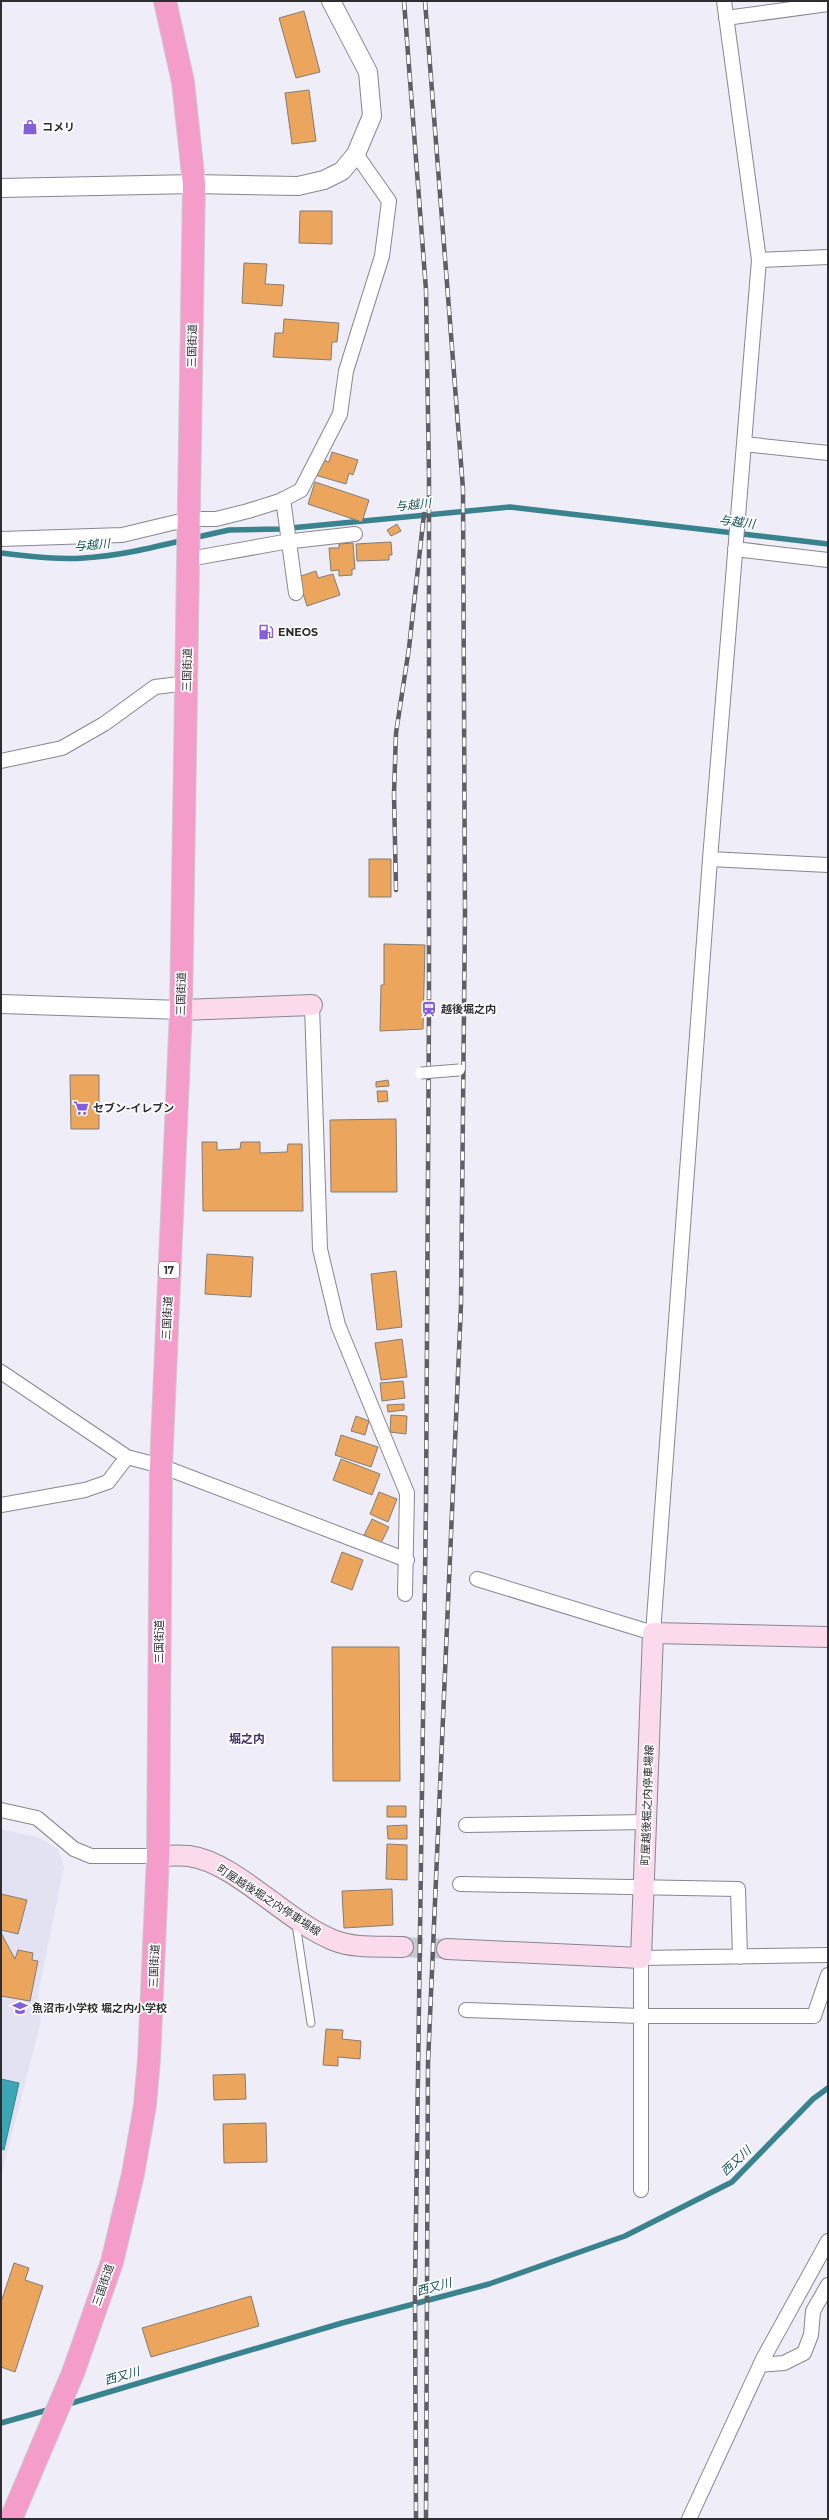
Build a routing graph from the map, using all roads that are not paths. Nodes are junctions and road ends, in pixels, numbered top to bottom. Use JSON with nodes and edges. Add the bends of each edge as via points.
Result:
{"nodes":[{"id":1,"x":165,"y":1,"type":"edge"},
{"id":2,"x":331,"y":1,"type":"edge"},
{"id":3,"x":724,"y":1,"type":"edge"},
{"id":4,"x":828,"y":4,"type":"edge"},
{"id":5,"x":726,"y":18,"type":"junction"},
{"id":6,"x":356,"y":154,"type":"junction"},
{"id":7,"x":194,"y":184,"type":"junction"},
{"id":8,"x":1,"y":188,"type":"edge"},
{"id":9,"x":828,"y":257,"type":"edge"},
{"id":10,"x":759,"y":260,"type":"junction"},
{"id":11,"x":744,"y":444,"type":"junction"},
{"id":12,"x":828,"y":453,"type":"edge"},
{"id":13,"x":283,"y":499,"type":"junction"},
{"id":14,"x":189,"y":518,"type":"junction"},
{"id":15,"x":355,"y":534,"type":"dead end"},
{"id":16,"x":1,"y":539,"type":"edge"},
{"id":17,"x":290,"y":540,"type":"junction"},
{"id":18,"x":735,"y":549,"type":"junction"},
{"id":19,"x":189,"y":559,"type":"junction"},
{"id":20,"x":828,"y":560,"type":"edge"},
{"id":21,"x":296,"y":593,"type":"dead end"},
{"id":22,"x":187,"y":683,"type":"junction"},
{"id":23,"x":1,"y":761,"type":"edge"},
{"id":24,"x":710,"y":859,"type":"junction"},
{"id":25,"x":828,"y":866,"type":"edge"},
{"id":26,"x":1,"y":1004,"type":"edge"},
{"id":27,"x":312,"y":1005,"type":"joint"},
{"id":28,"x":181,"y":1010,"type":"junction"},
{"id":29,"x":459,"y":1070,"type":"dead end"},
{"id":30,"x":421,"y":1073,"type":"dead end"},
{"id":31,"x":1,"y":1372,"type":"edge"},
{"id":32,"x":127,"y":1457,"type":"junction"},
{"id":33,"x":161,"y":1466,"type":"junction"},
{"id":34,"x":1,"y":1505,"type":"edge"},
{"id":35,"x":407,"y":1560,"type":"junction"},
{"id":36,"x":477,"y":1580,"type":"dead end"},
{"id":37,"x":405,"y":1594,"type":"dead end"},
{"id":38,"x":653,"y":1633,"type":"junction"},
{"id":39,"x":828,"y":1637,"type":"edge"},
{"id":40,"x":1,"y":1810,"type":"edge"},
{"id":41,"x":646,"y":1822,"type":"junction"},
{"id":42,"x":466,"y":1825,"type":"dead end"},
{"id":43,"x":158,"y":1856,"type":"junction"},
{"id":44,"x":460,"y":1884,"type":"dead end"},
{"id":45,"x":644,"y":1889,"type":"junction"},
{"id":46,"x":296,"y":1920,"type":"junction"},
{"id":47,"x":403,"y":1948,"type":"tunnel mouth"},
{"id":48,"x":447,"y":1949,"type":"tunnel mouth"},
{"id":49,"x":828,"y":1955,"type":"edge"},
{"id":50,"x":740,"y":1957,"type":"junction"},
{"id":51,"x":641,"y":1958,"type":"junction"},
{"id":52,"x":828,"y":1975,"type":"edge"},
{"id":53,"x":466,"y":2010,"type":"dead end"},
{"id":54,"x":641,"y":2016,"type":"junction"},
{"id":55,"x":311,"y":2023,"type":"dead end"},
{"id":56,"x":642,"y":2190,"type":"dead end"},
{"id":57,"x":828,"y":2241,"type":"edge"},
{"id":58,"x":828,"y":2285,"type":"edge"},
{"id":59,"x":760,"y":2365,"type":"junction"},
{"id":60,"x":11,"y":2519,"type":"edge"},
{"id":61,"x":689,"y":2519,"type":"edge"}],
"edges":[{"from":1,"to":7,"type":"highway","name":"三国街道","number":"17","via":[[183,82]]},
{"from":2,"to":6,"type":"street","via":[[368,72],[372,116]]},
{"from":3,"to":5,"type":"street"},
{"from":4,"to":5,"type":"street"},
{"from":5,"to":10,"type":"street"},
{"from":6,"to":7,"type":"street","via":[[342,171],[324,180],[298,186]]},
{"from":6,"to":13,"type":"street","via":[[369,169],[389,201],[382,256],[346,371],[340,414],[301,490]]},
{"from":7,"to":8,"type":"street"},
{"from":7,"to":14,"type":"highway","name":"三国街道","number":"17"},
{"from":9,"to":10,"type":"street"},
{"from":10,"to":11,"type":"street"},
{"from":11,"to":12,"type":"street"},
{"from":11,"to":18,"type":"street"},
{"from":13,"to":14,"type":"street","via":[[216,519]]},
{"from":13,"to":17,"type":"street"},
{"from":14,"to":16,"type":"street","via":[[122,535]]},
{"from":14,"to":19,"type":"highway","name":"三国街道","number":"17"},
{"from":15,"to":17,"type":"street"},
{"from":17,"to":19,"type":"street"},
{"from":17,"to":21,"type":"street"},
{"from":18,"to":20,"type":"street"},
{"from":18,"to":24,"type":"street"},
{"from":19,"to":22,"type":"highway","name":"三国街道","number":"17"},
{"from":22,"to":23,"type":"street","via":[[155,687],[104,724],[62,748]]},
{"from":22,"to":28,"type":"highway","name":"三国街道","number":"17"},
{"from":24,"to":25,"type":"street"},
{"from":24,"to":38,"type":"street"},
{"from":26,"to":28,"type":"street"},
{"from":27,"to":28,"type":"main road"},
{"from":27,"to":35,"type":"street","via":[[320,1249],[338,1325],[407,1493]]},
{"from":28,"to":33,"type":"highway","name":"三国街道","number":"17"},
{"from":29,"to":30,"type":"street","bridge":true},
{"from":31,"to":32,"type":"street"},
{"from":32,"to":33,"type":"street"},
{"from":32,"to":34,"type":"street","via":[[108,1482],[84,1490]]},
{"from":33,"to":35,"type":"street"},
{"from":33,"to":43,"type":"highway","name":"三国街道","number":"17"},
{"from":35,"to":37,"type":"street"},
{"from":36,"to":38,"type":"street"},
{"from":38,"to":39,"type":"main road"},
{"from":38,"to":41,"type":"main road","name":"町屋越後堀之内停車場線"},
{"from":40,"to":43,"type":"street","via":[[37,1818],[74,1849],[91,1856]]},
{"from":41,"to":42,"type":"street"},
{"from":41,"to":45,"type":"main road","name":"町屋越後堀之内停車場線"},
{"from":43,"to":46,"type":"main road","name":"町屋越後堀之内停車場線","via":[[189,1856],[223,1868]]},
{"from":43,"to":60,"type":"highway","name":"三国街道","number":"17","via":[[149,2059],[145,2105],[133,2174],[112,2262],[73,2373]]},
{"from":44,"to":45,"type":"street"},
{"from":45,"to":50,"type":"street","via":[[738,1889]]},
{"from":45,"to":51,"type":"main road","name":"町屋越後堀之内停車場線"},
{"from":46,"to":47,"type":"main road","name":"町屋越後堀之内停車場線","via":[[334,1940],[355,1946]]},
{"from":46,"to":55,"type":"lane"},
{"from":48,"to":51,"type":"main road"},
{"from":49,"to":50,"type":"street"},
{"from":50,"to":51,"type":"street"},
{"from":51,"to":54,"type":"street"},
{"from":52,"to":54,"type":"street","via":[[814,2016]]},
{"from":53,"to":54,"type":"street"},
{"from":54,"to":56,"type":"street"},
{"from":57,"to":59,"type":"street"},
{"from":58,"to":59,"type":"street","via":[[813,2311],[811,2335],[804,2353],[784,2363]]},
{"from":59,"to":61,"type":"street"}]}
